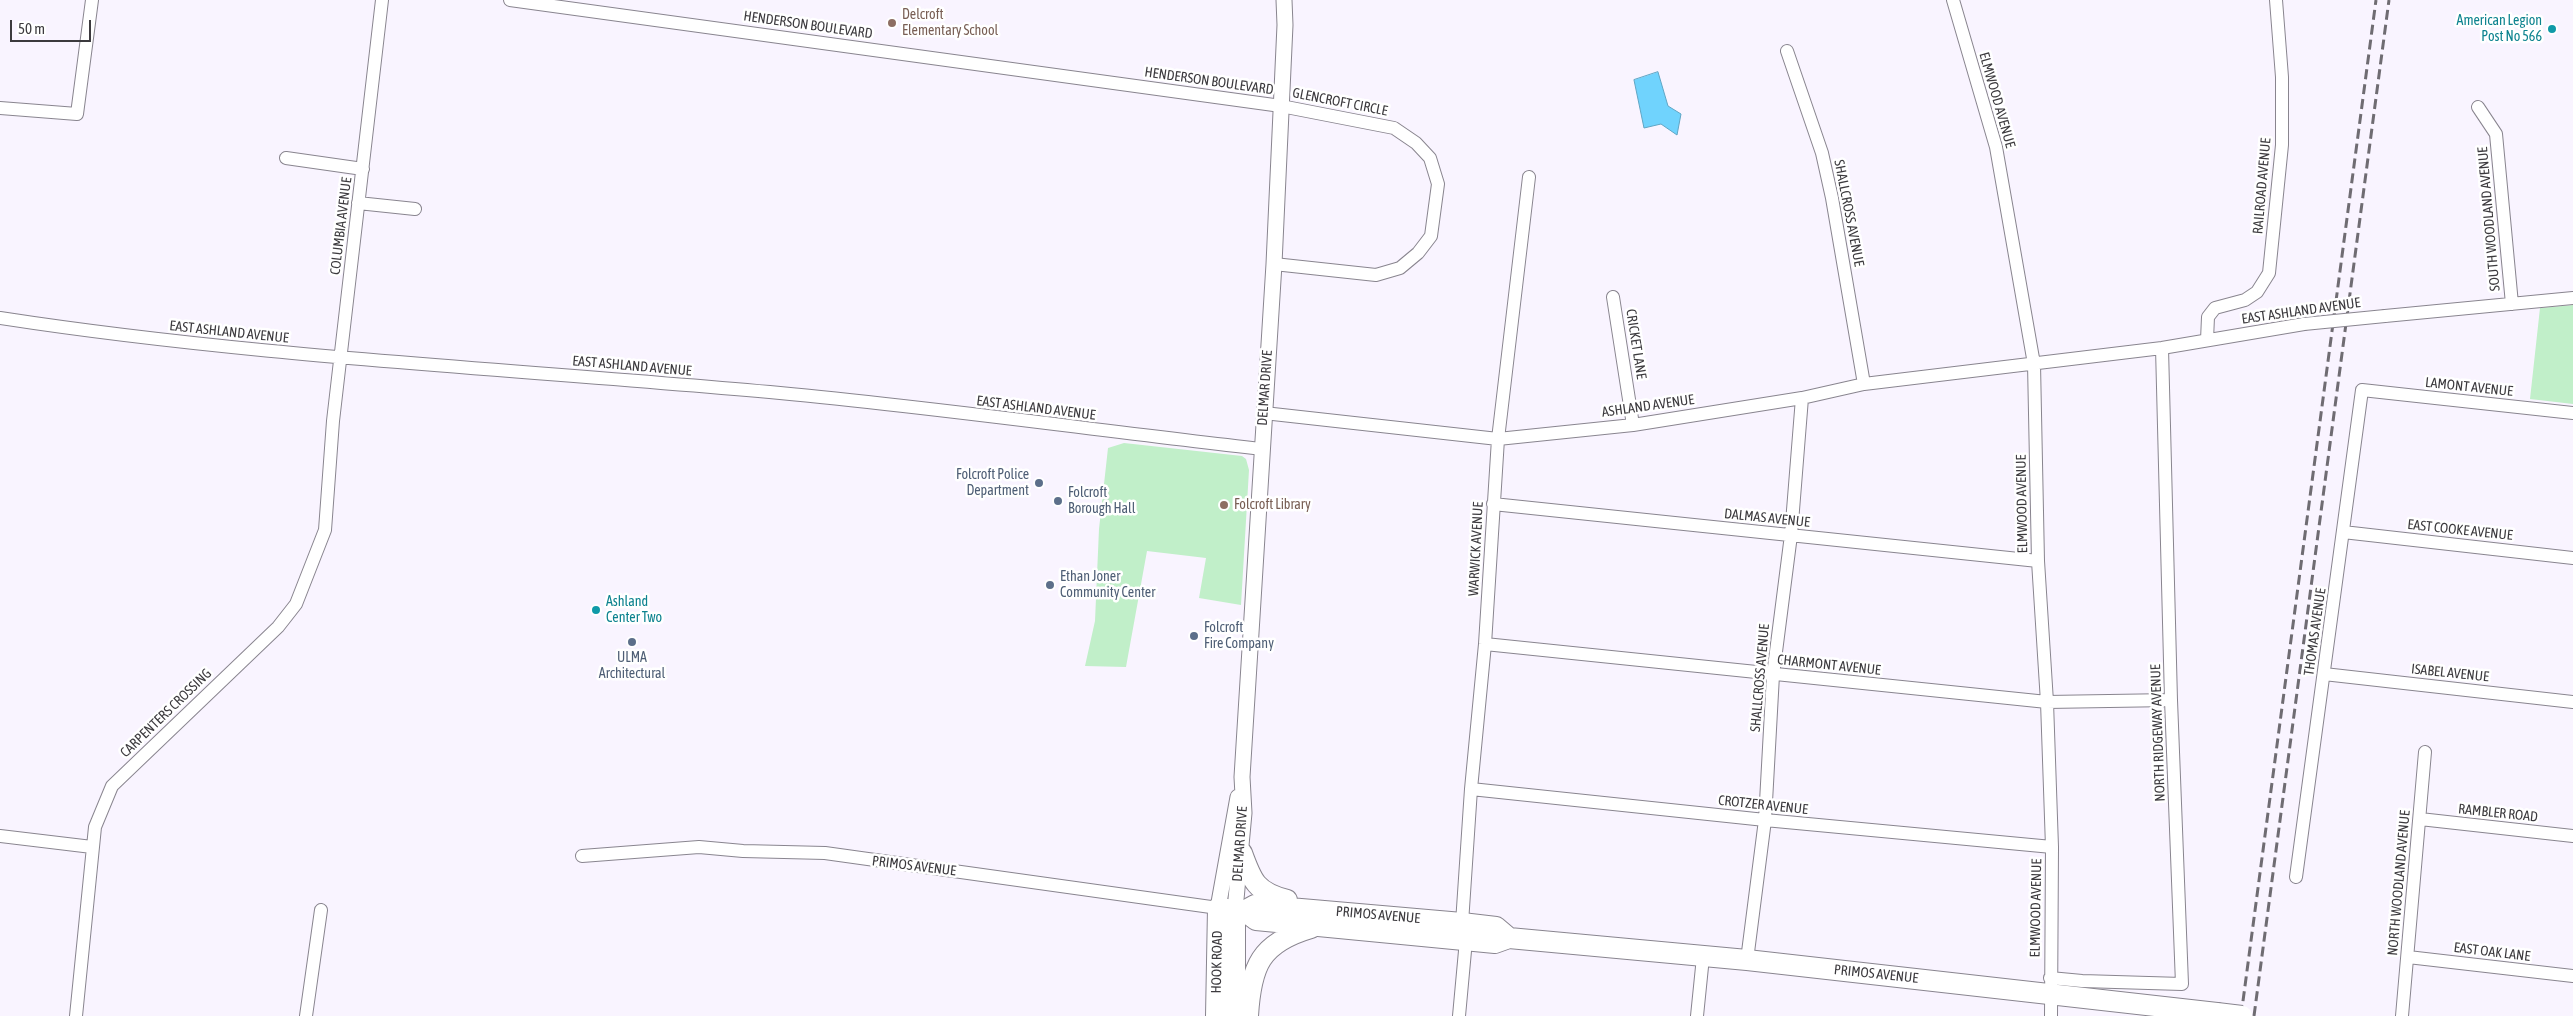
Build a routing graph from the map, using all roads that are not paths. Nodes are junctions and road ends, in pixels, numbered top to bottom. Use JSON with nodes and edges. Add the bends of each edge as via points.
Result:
{"nodes":[{"id":1,"x":92,"y":0,"type":"edge"},
{"id":2,"x":382,"y":0,"type":"edge"},
{"id":3,"x":510,"y":0,"type":"edge"},
{"id":4,"x":1284,"y":0,"type":"edge"},
{"id":5,"x":1953,"y":0,"type":"edge"},
{"id":6,"x":2276,"y":0,"type":"edge"},
{"id":7,"x":533,"y":2,"type":"edge"},
{"id":8,"x":1787,"y":51,"type":"dead end"},
{"id":9,"x":1281,"y":106,"type":"junction"},
{"id":10,"x":2478,"y":107,"type":"dead end"},
{"id":11,"x":0,"y":108,"type":"edge"},
{"id":12,"x":286,"y":158,"type":"dead end"},
{"id":13,"x":363,"y":168,"type":"junction"},
{"id":14,"x":1529,"y":177,"type":"dead end"},
{"id":15,"x":358,"y":203,"type":"junction"},
{"id":16,"x":415,"y":209,"type":"dead end"},
{"id":17,"x":1274,"y":264,"type":"junction"},
{"id":18,"x":1614,"y":297,"type":"dead end"},
{"id":19,"x":2573,"y":298,"type":"edge"},
{"id":20,"x":2512,"y":304,"type":"junction"},
{"id":21,"x":0,"y":318,"type":"edge"},
{"id":22,"x":2206,"y":340,"type":"junction"},
{"id":23,"x":2162,"y":348,"type":"junction"},
{"id":24,"x":341,"y":358,"type":"junction"},
{"id":25,"x":2034,"y":364,"type":"junction"},
{"id":26,"x":1864,"y":384,"type":"junction"},
{"id":27,"x":2362,"y":390,"type":"joint"},
{"id":28,"x":1802,"y":398,"type":"junction"},
{"id":29,"x":2573,"y":413,"type":"edge"},
{"id":30,"x":1264,"y":414,"type":"junction"},
{"id":31,"x":1633,"y":425,"type":"junction"},
{"id":32,"x":1498,"y":439,"type":"junction"},
{"id":33,"x":1262,"y":449,"type":"junction"},
{"id":34,"x":330,"y":455,"type":"joint"},
{"id":35,"x":1493,"y":504,"type":"junction"},
{"id":36,"x":2344,"y":532,"type":"junction"},
{"id":37,"x":1791,"y":535,"type":"junction"},
{"id":38,"x":2573,"y":558,"type":"edge"},
{"id":39,"x":2038,"y":561,"type":"junction"},
{"id":40,"x":1485,"y":644,"type":"junction"},
{"id":41,"x":2324,"y":674,"type":"junction"},
{"id":42,"x":1773,"y":675,"type":"junction"},
{"id":43,"x":2171,"y":700,"type":"junction"},
{"id":44,"x":2047,"y":702,"type":"junction"},
{"id":45,"x":2573,"y":702,"type":"edge"},
{"id":46,"x":2425,"y":752,"type":"dead end"},
{"id":47,"x":1242,"y":777,"type":"junction"},
{"id":48,"x":1471,"y":789,"type":"junction"},
{"id":49,"x":2420,"y":819,"type":"junction"},
{"id":50,"x":1765,"y":820,"type":"junction"},
{"id":51,"x":0,"y":836,"type":"edge"},
{"id":52,"x":2573,"y":836,"type":"edge"},
{"id":53,"x":92,"y":846,"type":"junction"},
{"id":54,"x":2052,"y":847,"type":"junction"},
{"id":55,"x":1242,"y":853,"type":"junction"},
{"id":56,"x":582,"y":856,"type":"dead end"},
{"id":57,"x":2296,"y":877,"type":"dead end"},
{"id":58,"x":320,"y":910,"type":"dead end"},
{"id":59,"x":1232,"y":910,"type":"junction"},
{"id":60,"x":1322,"y":918,"type":"junction"},
{"id":61,"x":1464,"y":932,"type":"junction"},
{"id":62,"x":1703,"y":957,"type":"junction"},
{"id":63,"x":2408,"y":957,"type":"junction"},
{"id":64,"x":1747,"y":960,"type":"junction"},
{"id":65,"x":2573,"y":976,"type":"edge"},
{"id":66,"x":2050,"y":986,"type":"junction"},
{"id":67,"x":76,"y":1016,"type":"edge"},
{"id":68,"x":306,"y":1016,"type":"edge"},
{"id":69,"x":1216,"y":1016,"type":"edge"},
{"id":70,"x":1235,"y":1016,"type":"edge"},
{"id":71,"x":1248,"y":1016,"type":"edge"},
{"id":72,"x":1460,"y":1016,"type":"edge"},
{"id":73,"x":1697,"y":1016,"type":"edge"},
{"id":74,"x":2050,"y":1016,"type":"edge"},
{"id":75,"x":2242,"y":1016,"type":"edge"},
{"id":76,"x":2402,"y":1016,"type":"edge"}],
"edges":[{"from":1,"to":11,"type":"street","via":[[77,114]]},
{"from":2,"to":13,"type":"street","name":"COLUMBIA AVENUE"},
{"from":3,"to":7,"type":"street","name":"HENDERSON BOULEVARD"},
{"from":4,"to":9,"type":"street","name":"DELMAR DRIVE"},
{"from":5,"to":25,"type":"street","name":"ELMWOOD AVENUE","via":[[1996,147]]},
{"from":6,"to":22,"type":"street","name":"RAILROAD AVENUE","via":[[2282,77],[2282,145],[2269,274],[2257,292],[2245,300],[2215,308],[2208,317]]},
{"from":7,"to":9,"type":"street","name":"HENDERSON BOULEVARD"},
{"from":8,"to":26,"type":"street","name":"SHALLCROSS AVENUE","via":[[1822,152]]},
{"from":9,"to":17,"type":"street","name":"DELMAR DRIVE"},
{"from":9,"to":17,"type":"street","name":"GLENCROFT CIRCLE","via":[[1394,128],[1416,143],[1430,158],[1438,184],[1431,236],[1400,268],[1376,275]]},
{"from":10,"to":20,"type":"street","name":"SOUTH WOODLAND AVENUE","via":[[2496,134]]},
{"from":12,"to":13,"type":"street"},
{"from":13,"to":15,"type":"street","name":"COLUMBIA AVENUE"},
{"from":14,"to":32,"type":"street","name":"WARWICK AVENUE"},
{"from":15,"to":16,"type":"street"},
{"from":15,"to":24,"type":"street","name":"COLUMBIA AVENUE"},
{"from":17,"to":30,"type":"street","name":"DELMAR DRIVE"},
{"from":18,"to":31,"type":"street","name":"CRICKET LANE"},
{"from":19,"to":20,"type":"street","name":"EAST ASHLAND AVENUE"},
{"from":20,"to":22,"type":"street","name":"EAST ASHLAND AVENUE","bridge":true,"via":[[2304,324]]},
{"from":21,"to":24,"type":"street","name":"EAST ASHLAND AVENUE","via":[[159,340]]},
{"from":22,"to":23,"type":"street","name":"EAST ASHLAND AVENUE"},
{"from":23,"to":25,"type":"street","name":"EAST ASHLAND AVENUE"},
{"from":23,"to":43,"type":"street","name":"NORTH RIDGEWAY AVENUE"},
{"from":24,"to":33,"type":"street","name":"EAST ASHLAND AVENUE","via":[[781,393]]},
{"from":24,"to":34,"type":"street","name":"COLUMBIA AVENUE"},
{"from":25,"to":26,"type":"street","name":"ASHLAND AVENUE"},
{"from":25,"to":39,"type":"street","name":"ELMWOOD AVENUE"},
{"from":26,"to":28,"type":"street","name":"ASHLAND AVENUE"},
{"from":27,"to":29,"type":"street","name":"LAMONT AVENUE"},
{"from":27,"to":36,"type":"street","name":"THOMAS AVENUE"},
{"from":28,"to":31,"type":"street","name":"ASHLAND AVENUE"},
{"from":28,"to":37,"type":"street","name":"SHALLCROSS AVENUE"},
{"from":30,"to":32,"type":"street","name":"ASHLAND AVENUE"},
{"from":30,"to":33,"type":"street","name":"DELMAR DRIVE"},
{"from":31,"to":32,"type":"street","name":"ASHLAND AVENUE"},
{"from":32,"to":35,"type":"street","name":"WARWICK AVENUE"},
{"from":33,"to":47,"type":"street","name":"DELMAR DRIVE"},
{"from":34,"to":53,"type":"street","name":"CARPENTERS CROSSING","via":[[325,530],[296,604],[278,627],[112,786],[95,827]]},
{"from":35,"to":37,"type":"street","name":"DALMAS AVENUE"},
{"from":35,"to":40,"type":"street","name":"WARWICK AVENUE"},
{"from":36,"to":38,"type":"street","name":"EAST COOKE AVENUE"},
{"from":36,"to":41,"type":"street","name":"THOMAS AVENUE"},
{"from":37,"to":39,"type":"street","name":"DALMAS AVENUE"},
{"from":37,"to":42,"type":"street","name":"SHALLCROSS AVENUE"},
{"from":39,"to":44,"type":"street","name":"ELMWOOD AVENUE"},
{"from":40,"to":42,"type":"street","name":"CHARMONT AVENUE"},
{"from":40,"to":48,"type":"street","name":"WARWICK AVENUE"},
{"from":41,"to":45,"type":"street","name":"ISABEL AVENUE"},
{"from":41,"to":57,"type":"street","name":"THOMAS AVENUE"},
{"from":42,"to":44,"type":"street","name":"CHARMONT AVENUE"},
{"from":42,"to":50,"type":"street","name":"SHALLCROSS AVENUE"},
{"from":43,"to":44,"type":"street","name":"CHARMONT AVENUE"},
{"from":43,"to":66,"type":"street","name":"NORTH RIDGEWAY AVENUE","via":[[2182,984],[2082,981]]},
{"from":44,"to":54,"type":"street","name":"ELMWOOD AVENUE"},
{"from":46,"to":49,"type":"street","name":"NORTH WOODLAND AVENUE"},
{"from":47,"to":55,"type":"street","name":"DELMAR DRIVE"},
{"from":47,"to":59,"type":"street","name":"DELMAR DRIVE"},
{"from":48,"to":50,"type":"street","name":"CROTZER AVENUE"},
{"from":48,"to":61,"type":"street","name":"WARWICK AVENUE"},
{"from":49,"to":52,"type":"street","name":"RAMBLER ROAD"},
{"from":49,"to":63,"type":"street","name":"NORTH WOODLAND AVENUE"},
{"from":50,"to":54,"type":"street","name":"CROTZER AVENUE"},
{"from":50,"to":64,"type":"street","name":"SHALLCROSS AVENUE"},
{"from":51,"to":53,"type":"street"},
{"from":53,"to":67,"type":"street","name":"CARPENTERS CROSSING"},
{"from":54,"to":66,"type":"street","name":"ELMWOOD AVENUE"},
{"from":55,"to":59,"type":"street","name":"DELMAR DRIVE"},
{"from":55,"to":60,"type":"main road","via":[[1250,876],[1262,892]]},
{"from":56,"to":59,"type":"street","name":"PRIMOS AVENUE","via":[[699,847],[825,853]]},
{"from":58,"to":68,"type":"street"},
{"from":59,"to":60,"type":"main road","name":"PRIMOS AVENUE","via":[[1255,905]]},
{"from":59,"to":69,"type":"main road","name":"HOOK ROAD"},
{"from":59,"to":70,"type":"main road","name":"HOOK ROAD"},
{"from":60,"to":61,"type":"main road","name":"PRIMOS AVENUE"},
{"from":60,"to":71,"type":"main road","via":[[1286,936],[1267,950],[1252,977]]},
{"from":61,"to":62,"type":"main road","name":"PRIMOS AVENUE","via":[[1496,927],[1509,938]]},
{"from":61,"to":72,"type":"street","name":"WARWICK AVENUE"},
{"from":62,"to":64,"type":"main road","name":"PRIMOS AVENUE"},
{"from":62,"to":73,"type":"street"},
{"from":63,"to":65,"type":"street","name":"EAST OAK LANE"},
{"from":63,"to":76,"type":"street","name":"NORTH WOODLAND AVENUE"},
{"from":64,"to":66,"type":"main road","name":"PRIMOS AVENUE"},
{"from":66,"to":74,"type":"street","name":"ELMWOOD AVENUE"},
{"from":66,"to":75,"type":"main road","name":"PRIMOS AVENUE","bridge":true}]}
